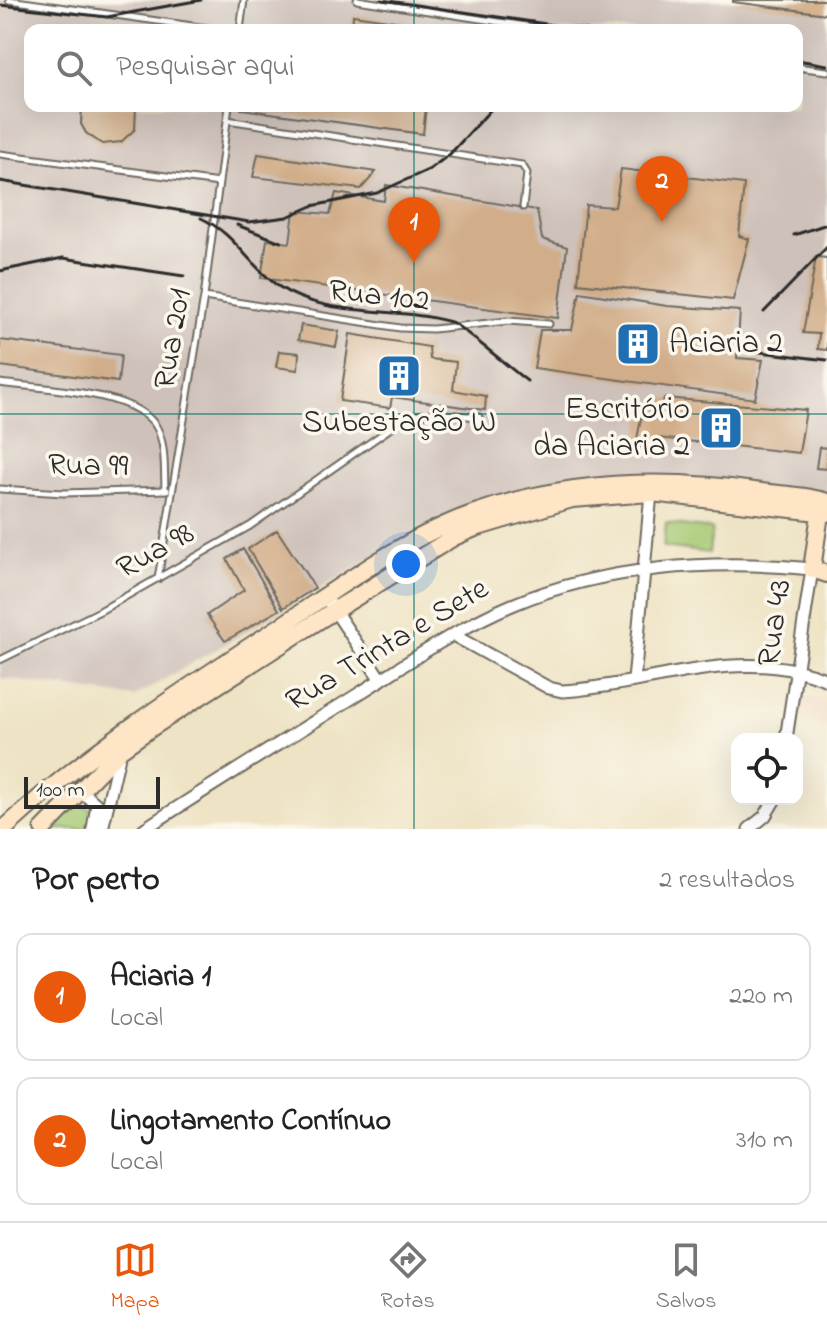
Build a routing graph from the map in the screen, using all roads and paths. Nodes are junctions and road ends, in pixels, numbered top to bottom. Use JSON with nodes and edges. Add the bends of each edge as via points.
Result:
{"nodes":[{"id":1,"x":9,"y":0,"type":"edge"},
{"id":2,"x":244,"y":0,"type":"edge"},
{"id":3,"x":357,"y":0,"type":"edge"},
{"id":4,"x":179,"y":24,"type":"edge"},
{"id":5,"x":241,"y":24,"type":"edge"},
{"id":6,"x":513,"y":24,"type":"edge"},
{"id":7,"x":803,"y":68,"type":"edge"},
{"id":8,"x":827,"y":71,"type":"edge"},
{"id":9,"x":228,"y":112,"type":"edge"},
{"id":10,"x":227,"y":120,"type":"junction"},
{"id":11,"x":0,"y":154,"type":"edge"},
{"id":12,"x":219,"y":183,"type":"junction"},
{"id":13,"x":523,"y":207,"type":"dead end"},
{"id":14,"x":204,"y":297,"type":"junction"},
{"id":15,"x":510,"y":312,"type":"dead end"},
{"id":16,"x":508,"y":321,"type":"junction"},
{"id":17,"x":549,"y":324,"type":"dead end"},
{"id":18,"x":0,"y":383,"type":"edge"},
{"id":19,"x":479,"y":417,"type":"dead end"},
{"id":20,"x":0,"y":489,"type":"edge"},
{"id":21,"x":175,"y":489,"type":"junction"},
{"id":22,"x":165,"y":490,"type":"junction"},
{"id":23,"x":651,"y":493,"type":"junction"},
{"id":24,"x":565,"y":494,"type":"junction"},
{"id":25,"x":825,"y":510,"type":"edge"},
{"id":26,"x":819,"y":571,"type":"edge"},
{"id":27,"x":646,"y":572,"type":"junction"},
{"id":28,"x":158,"y":579,"type":"junction"},
{"id":29,"x":330,"y":603,"type":"junction"},
{"id":30,"x":453,"y":635,"type":"junction"},
{"id":31,"x":0,"y":660,"type":"edge"},
{"id":32,"x":799,"y":668,"type":"junction"},
{"id":33,"x":381,"y":680,"type":"junction"},
{"id":34,"x":827,"y":680,"type":"edge"},
{"id":35,"x":634,"y":681,"type":"junction"},
{"id":36,"x":787,"y":733,"type":"edge"},
{"id":37,"x":116,"y":744,"type":"junction"},
{"id":38,"x":82,"y":792,"type":"junction"},
{"id":39,"x":771,"y":805,"type":"edge"},
{"id":40,"x":12,"y":826,"type":"edge"},
{"id":41,"x":43,"y":829,"type":"edge"},
{"id":42,"x":93,"y":829,"type":"edge"},
{"id":43,"x":102,"y":829,"type":"edge"},
{"id":44,"x":144,"y":829,"type":"edge"},
{"id":45,"x":749,"y":829,"type":"edge"}],
"edges":[{"from":1,"to":4,"type":"lane"},
{"from":2,"to":5,"type":"lane"},
{"from":3,"to":6,"type":"lane"},
{"from":7,"to":8,"type":"lane"},
{"from":9,"to":10,"type":"lane","name":"Rua 201"},
{"from":10,"to":12,"type":"lane","name":"Rua 201"},
{"from":10,"to":13,"type":"lane","via":[[522,165],[527,173]]},
{"from":11,"to":12,"type":"lane"},
{"from":12,"to":14,"type":"lane","name":"Rua 201"},
{"from":14,"to":16,"type":"lane","name":"Rua 102","via":[[400,328]]},
{"from":14,"to":21,"type":"lane","name":"Rua 201"},
{"from":15,"to":16,"type":"lane"},
{"from":16,"to":17,"type":"lane","name":"Rua 102"},
{"from":18,"to":22,"type":"lane","via":[[115,400],[145,413],[162,446]]},
{"from":19,"to":28,"type":"lane","name":"Rua 98","via":[[408,416],[250,526]]},
{"from":20,"to":22,"type":"lane","name":"Rua 99"},
{"from":21,"to":22,"type":"lane","name":"Rua 99"},
{"from":21,"to":28,"type":"lane","name":"Rua 201"},
{"from":23,"to":24,"type":"main road"},
{"from":23,"to":25,"type":"main road"},
{"from":23,"to":27,"type":"street"},
{"from":24,"to":25,"type":"main road","via":[[652,482],[741,489]]},
{"from":24,"to":29,"type":"main road","via":[[474,513],[419,540]]},
{"from":25,"to":26,"type":"main road","name":"Rua 43"},
{"from":26,"to":27,"type":"street","name":"Rua Trinta e Sete","via":[[710,565]]},
{"from":26,"to":32,"type":"street","name":"Rua 43"},
{"from":27,"to":30,"type":"street","name":"Rua Trinta e Sete","via":[[572,584],[512,605]]},
{"from":27,"to":35,"type":"street"},
{"from":28,"to":31,"type":"lane","name":"Rua 98"},
{"from":29,"to":33,"type":"street"},
{"from":29,"to":37,"type":"main road"},
{"from":30,"to":33,"type":"street","name":"Rua Trinta e Sete"},
{"from":30,"to":35,"type":"street","via":[[549,688],[578,690]]},
{"from":32,"to":34,"type":"street"},
{"from":32,"to":35,"type":"street","via":[[755,665]]},
{"from":32,"to":36,"type":"street","name":"Rua 43"},
{"from":33,"to":44,"type":"street","name":"Rua Trinta e Sete"},
{"from":37,"to":38,"type":"main road"},
{"from":37,"to":40,"type":"main road"},
{"from":37,"to":43,"type":"street"},
{"from":38,"to":41,"type":"main road"},
{"from":38,"to":42,"type":"street","via":[[97,805]]},
{"from":39,"to":45,"type":"street"}]}
